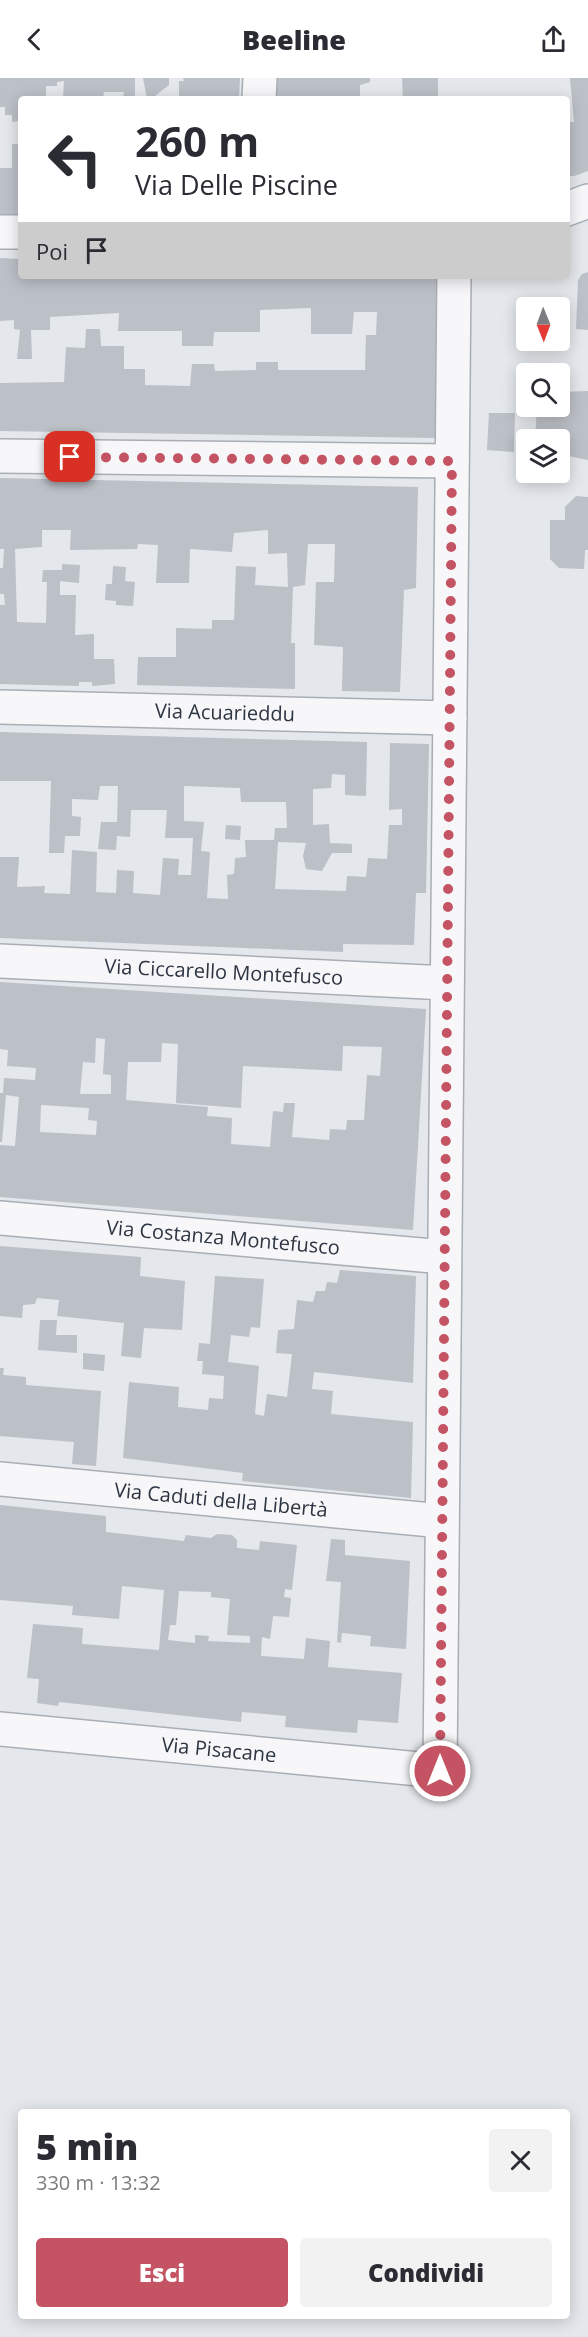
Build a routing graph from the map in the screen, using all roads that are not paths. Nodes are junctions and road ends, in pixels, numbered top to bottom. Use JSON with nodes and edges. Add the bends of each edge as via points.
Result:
{"nodes":[{"id":1,"x":260,"y":78,"type":"edge"},
{"id":2,"x":259,"y":96,"type":"edge"},
{"id":3,"x":588,"y":201,"type":"edge"},
{"id":4,"x":570,"y":208,"type":"edge"},
{"id":5,"x":0,"y":232,"type":"edge"},
{"id":6,"x":18,"y":232,"type":"edge"},
{"id":7,"x":454,"y":279,"type":"edge"},
{"id":8,"x":0,"y":456,"type":"edge"},
{"id":9,"x":452,"y":461,"type":"junction"},
{"id":10,"x":0,"y":707,"type":"edge"},
{"id":11,"x":450,"y":718,"type":"junction"},
{"id":12,"x":0,"y":961,"type":"edge"},
{"id":13,"x":447,"y":983,"type":"junction"},
{"id":14,"x":0,"y":1218,"type":"edge"},
{"id":15,"x":444,"y":1257,"type":"junction"},
{"id":16,"x":0,"y":1479,"type":"edge"},
{"id":17,"x":442,"y":1521,"type":"junction"},
{"id":18,"x":0,"y":1729,"type":"edge"}],
"edges":[{"from":1,"to":2,"type":"street"},
{"from":3,"to":4,"type":"street"},
{"from":5,"to":6,"type":"street"},
{"from":7,"to":9,"type":"street"},
{"from":8,"to":9,"type":"street"},
{"from":9,"to":11,"type":"street"},
{"from":10,"to":11,"type":"street","name":"Via Acuarieddu"},
{"from":11,"to":13,"type":"street"},
{"from":12,"to":13,"type":"street","name":"Via Ciccarello Montefusco"},
{"from":13,"to":15,"type":"street"},
{"from":14,"to":15,"type":"street","name":"Via Costanza Montefusco"},
{"from":15,"to":17,"type":"street"},
{"from":16,"to":17,"type":"street","name":"Via Caduti della Libertà"},
{"from":17,"to":18,"type":"street","name":"Via Pisacane","via":[[440,1771]]}]}
